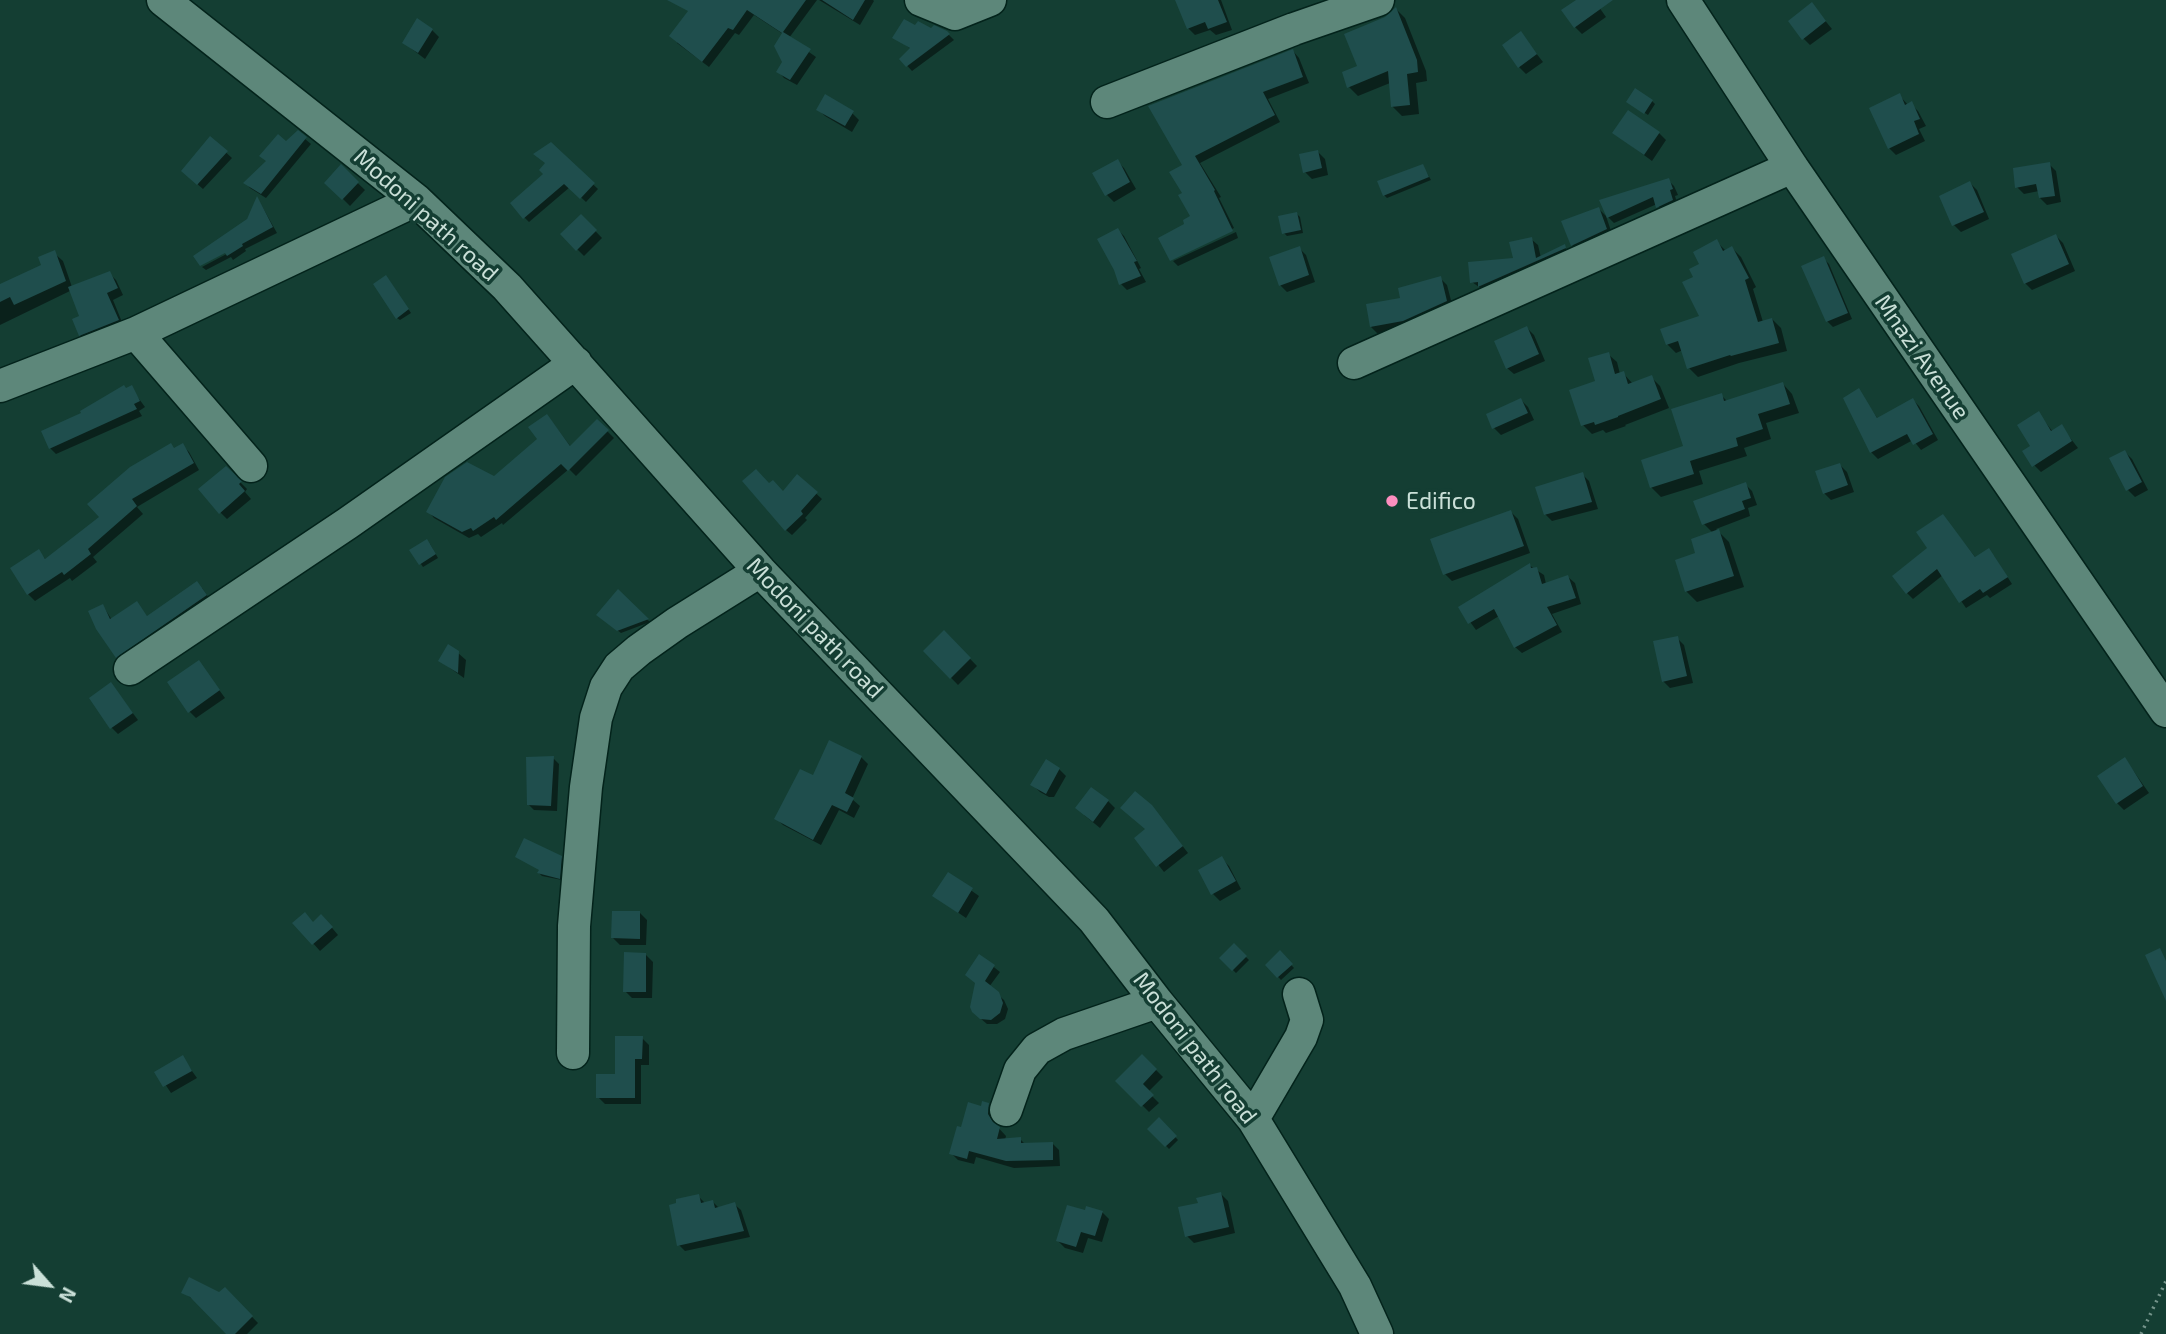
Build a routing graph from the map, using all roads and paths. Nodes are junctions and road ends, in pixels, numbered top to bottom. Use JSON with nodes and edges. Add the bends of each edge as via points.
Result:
{"nodes":[{"id":1,"x":163,"y":0,"type":"edge"},
{"id":2,"x":920,"y":0,"type":"edge"},
{"id":3,"x":990,"y":0,"type":"edge"},
{"id":4,"x":1378,"y":0,"type":"edge"},
{"id":5,"x":1683,"y":0,"type":"edge"},
{"id":6,"x":1107,"y":102,"type":"dead end"},
{"id":7,"x":1792,"y":167,"type":"junction"},
{"id":8,"x":416,"y":200,"type":"junction"},
{"id":9,"x":136,"y":333,"type":"junction"},
{"id":10,"x":576,"y":363,"type":"junction"},
{"id":11,"x":1354,"y":363,"type":"dead end"},
{"id":12,"x":0,"y":386,"type":"edge"},
{"id":13,"x":251,"y":466,"type":"dead end"},
{"id":14,"x":760,"y":571,"type":"junction"},
{"id":15,"x":130,"y":669,"type":"dead end"},
{"id":16,"x":2166,"y":711,"type":"edge"},
{"id":17,"x":1299,"y":994,"type":"dead end"},
{"id":18,"x":1157,"y":1002,"type":"junction"},
{"id":19,"x":573,"y":1053,"type":"dead end"},
{"id":20,"x":1006,"y":1110,"type":"dead end"},
{"id":21,"x":1253,"y":1119,"type":"junction"},
{"id":22,"x":2166,"y":1281,"type":"edge"},
{"id":23,"x":1377,"y":1334,"type":"edge"},
{"id":24,"x":2141,"y":1334,"type":"edge"}],
"edges":[{"from":1,"to":8,"type":"street","name":"Modoni path road"},
{"from":2,"to":3,"type":"street","via":[[955,15]]},
{"from":4,"to":6,"type":"street"},
{"from":5,"to":7,"type":"street","name":"Mnazi Avenue"},
{"from":7,"to":11,"type":"street"},
{"from":7,"to":16,"type":"street","name":"Mnazi Avenue"},
{"from":8,"to":9,"type":"street"},
{"from":8,"to":10,"type":"street","name":"Modoni path road","via":[[507,287]]},
{"from":9,"to":12,"type":"street"},
{"from":9,"to":13,"type":"street"},
{"from":10,"to":14,"type":"street","name":"Modoni path road"},
{"from":10,"to":15,"type":"street"},
{"from":14,"to":18,"type":"street","name":"Modoni path road","via":[[1094,919]]},
{"from":14,"to":19,"type":"street","via":[[639,650],[619,667],[606,687],[596,718],[586,787],[574,926]]},
{"from":17,"to":21,"type":"street","via":[[1307,1020],[1301,1037]]},
{"from":18,"to":20,"type":"street","via":[[1064,1034],[1037,1049],[1020,1070]]},
{"from":18,"to":21,"type":"street","name":"Modoni path road"},
{"from":21,"to":23,"type":"street","name":"Modoni path road","via":[[1355,1286]]},
{"from":22,"to":24,"type":"path"}]}
